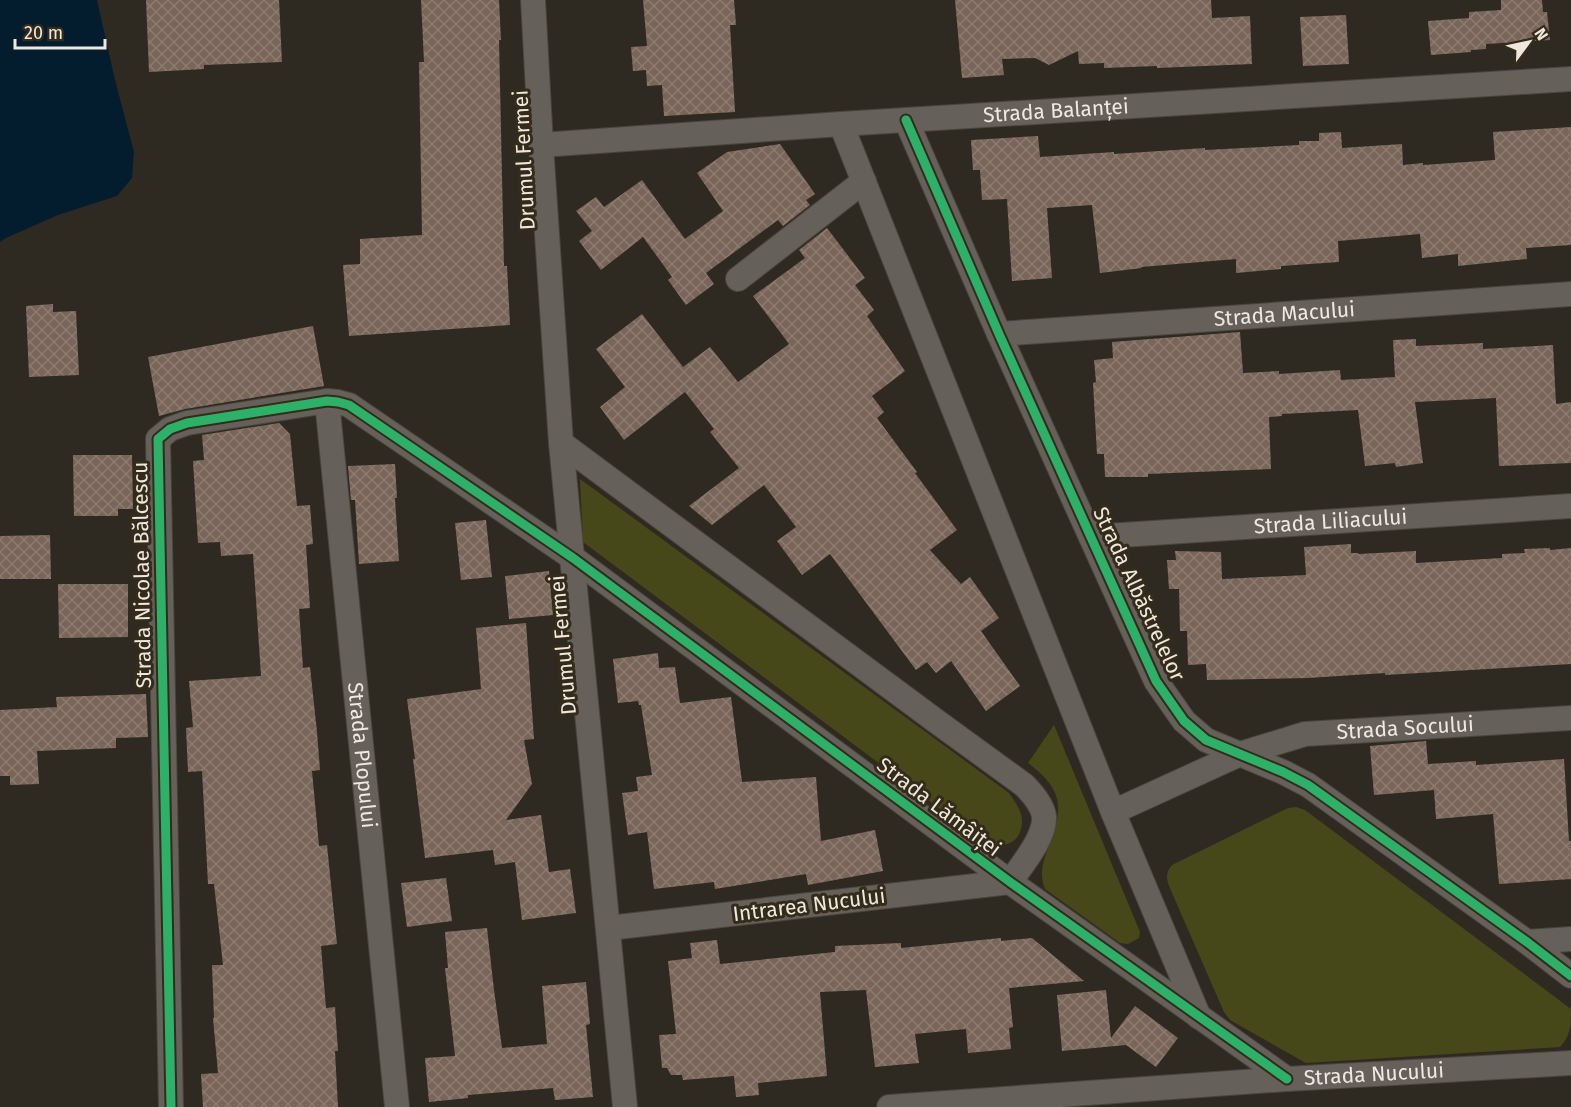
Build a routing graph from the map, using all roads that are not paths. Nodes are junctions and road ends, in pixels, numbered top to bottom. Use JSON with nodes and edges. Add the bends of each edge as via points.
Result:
{"nodes":[{"id":1,"x":534,"y":0,"type":"edge"},
{"id":2,"x":1571,"y":79,"type":"edge"},
{"id":3,"x":906,"y":120,"type":"junction"},
{"id":4,"x":841,"y":124,"type":"junction"},
{"id":5,"x":541,"y":146,"type":"junction"},
{"id":6,"x":864,"y":181,"type":"junction"},
{"id":7,"x":738,"y":279,"type":"dead end"},
{"id":8,"x":1571,"y":294,"type":"edge"},
{"id":9,"x":999,"y":334,"type":"junction"},
{"id":10,"x":327,"y":401,"type":"junction"},
{"id":11,"x":561,"y":443,"type":"junction"},
{"id":12,"x":1571,"y":506,"type":"edge"},
{"id":13,"x":1091,"y":537,"type":"junction"},
{"id":14,"x":573,"y":558,"type":"junction"},
{"id":15,"x":1571,"y":718,"type":"edge"},
{"id":16,"x":1240,"y":754,"type":"junction"},
{"id":17,"x":1113,"y":812,"type":"junction"},
{"id":18,"x":1010,"y":882,"type":"junction"},
{"id":19,"x":609,"y":928,"type":"junction"},
{"id":20,"x":1571,"y":939,"type":"edge"},
{"id":21,"x":1527,"y":942,"type":"junction"},
{"id":22,"x":1571,"y":976,"type":"edge"},
{"id":23,"x":1199,"y":1017,"type":"junction"},
{"id":24,"x":1571,"y":1063,"type":"edge"},
{"id":25,"x":1287,"y":1079,"type":"junction"},
{"id":26,"x":171,"y":1107,"type":"edge"},
{"id":27,"x":397,"y":1107,"type":"edge"},
{"id":28,"x":626,"y":1107,"type":"edge"},
{"id":29,"x":889,"y":1107,"type":"edge"}],
"edges":[{"from":1,"to":5,"type":"street","name":"Drumul Fermei"},
{"from":2,"to":3,"type":"street","name":"Strada Balanței"},
{"from":3,"to":4,"type":"street","name":"Strada Balanței"},
{"from":3,"to":9,"type":"street","name":"Strada Albăstrelelor"},
{"from":4,"to":5,"type":"street","name":"Strada Balanței"},
{"from":4,"to":6,"type":"street"},
{"from":5,"to":11,"type":"street","name":"Drumul Fermei"},
{"from":6,"to":7,"type":"street"},
{"from":6,"to":17,"type":"street"},
{"from":8,"to":9,"type":"street","name":"Strada Macului"},
{"from":9,"to":13,"type":"street","name":"Strada Albăstrelelor"},
{"from":10,"to":14,"type":"street","name":"Strada Nicolae Bălcescu","via":[[357,410]]},
{"from":10,"to":26,"type":"street","name":"Strada Nicolae Bălcescu","via":[[187,423],[170,429],[158,440]]},
{"from":10,"to":27,"type":"street","name":"Strada Plopului"},
{"from":11,"to":14,"type":"street","name":"Drumul Fermei"},
{"from":11,"to":18,"type":"street","name":"Strada Lămâiței","via":[[1024,785],[1040,805],[1043,826]]},
{"from":12,"to":13,"type":"street","name":"Strada Liliacului"},
{"from":13,"to":16,"type":"street","name":"Strada Albăstrelelor","via":[[1156,681],[1184,721],[1206,740]]},
{"from":14,"to":18,"type":"street","name":"Strada Lămâiței"},
{"from":14,"to":19,"type":"street","name":"Drumul Fermei"},
{"from":15,"to":16,"type":"street","name":"Strada Socului","via":[[1305,735]]},
{"from":16,"to":17,"type":"street","name":"Strada Socului"},
{"from":16,"to":21,"type":"street","name":"Strada Albăstrelelor","via":[[1308,785]]},
{"from":17,"to":23,"type":"street"},
{"from":18,"to":19,"type":"street","name":"Intrarea Nucului"},
{"from":18,"to":23,"type":"street","name":"Strada Lămâiței"},
{"from":19,"to":28,"type":"street","name":"Drumul Fermei"},
{"from":20,"to":21,"type":"street"},
{"from":21,"to":22,"type":"street","name":"Strada Albăstrelelor"},
{"from":23,"to":25,"type":"street","name":"Strada Lămâiței"},
{"from":24,"to":25,"type":"street","name":"Strada Nucului"},
{"from":25,"to":29,"type":"street","name":"Strada Nucului"}]}
